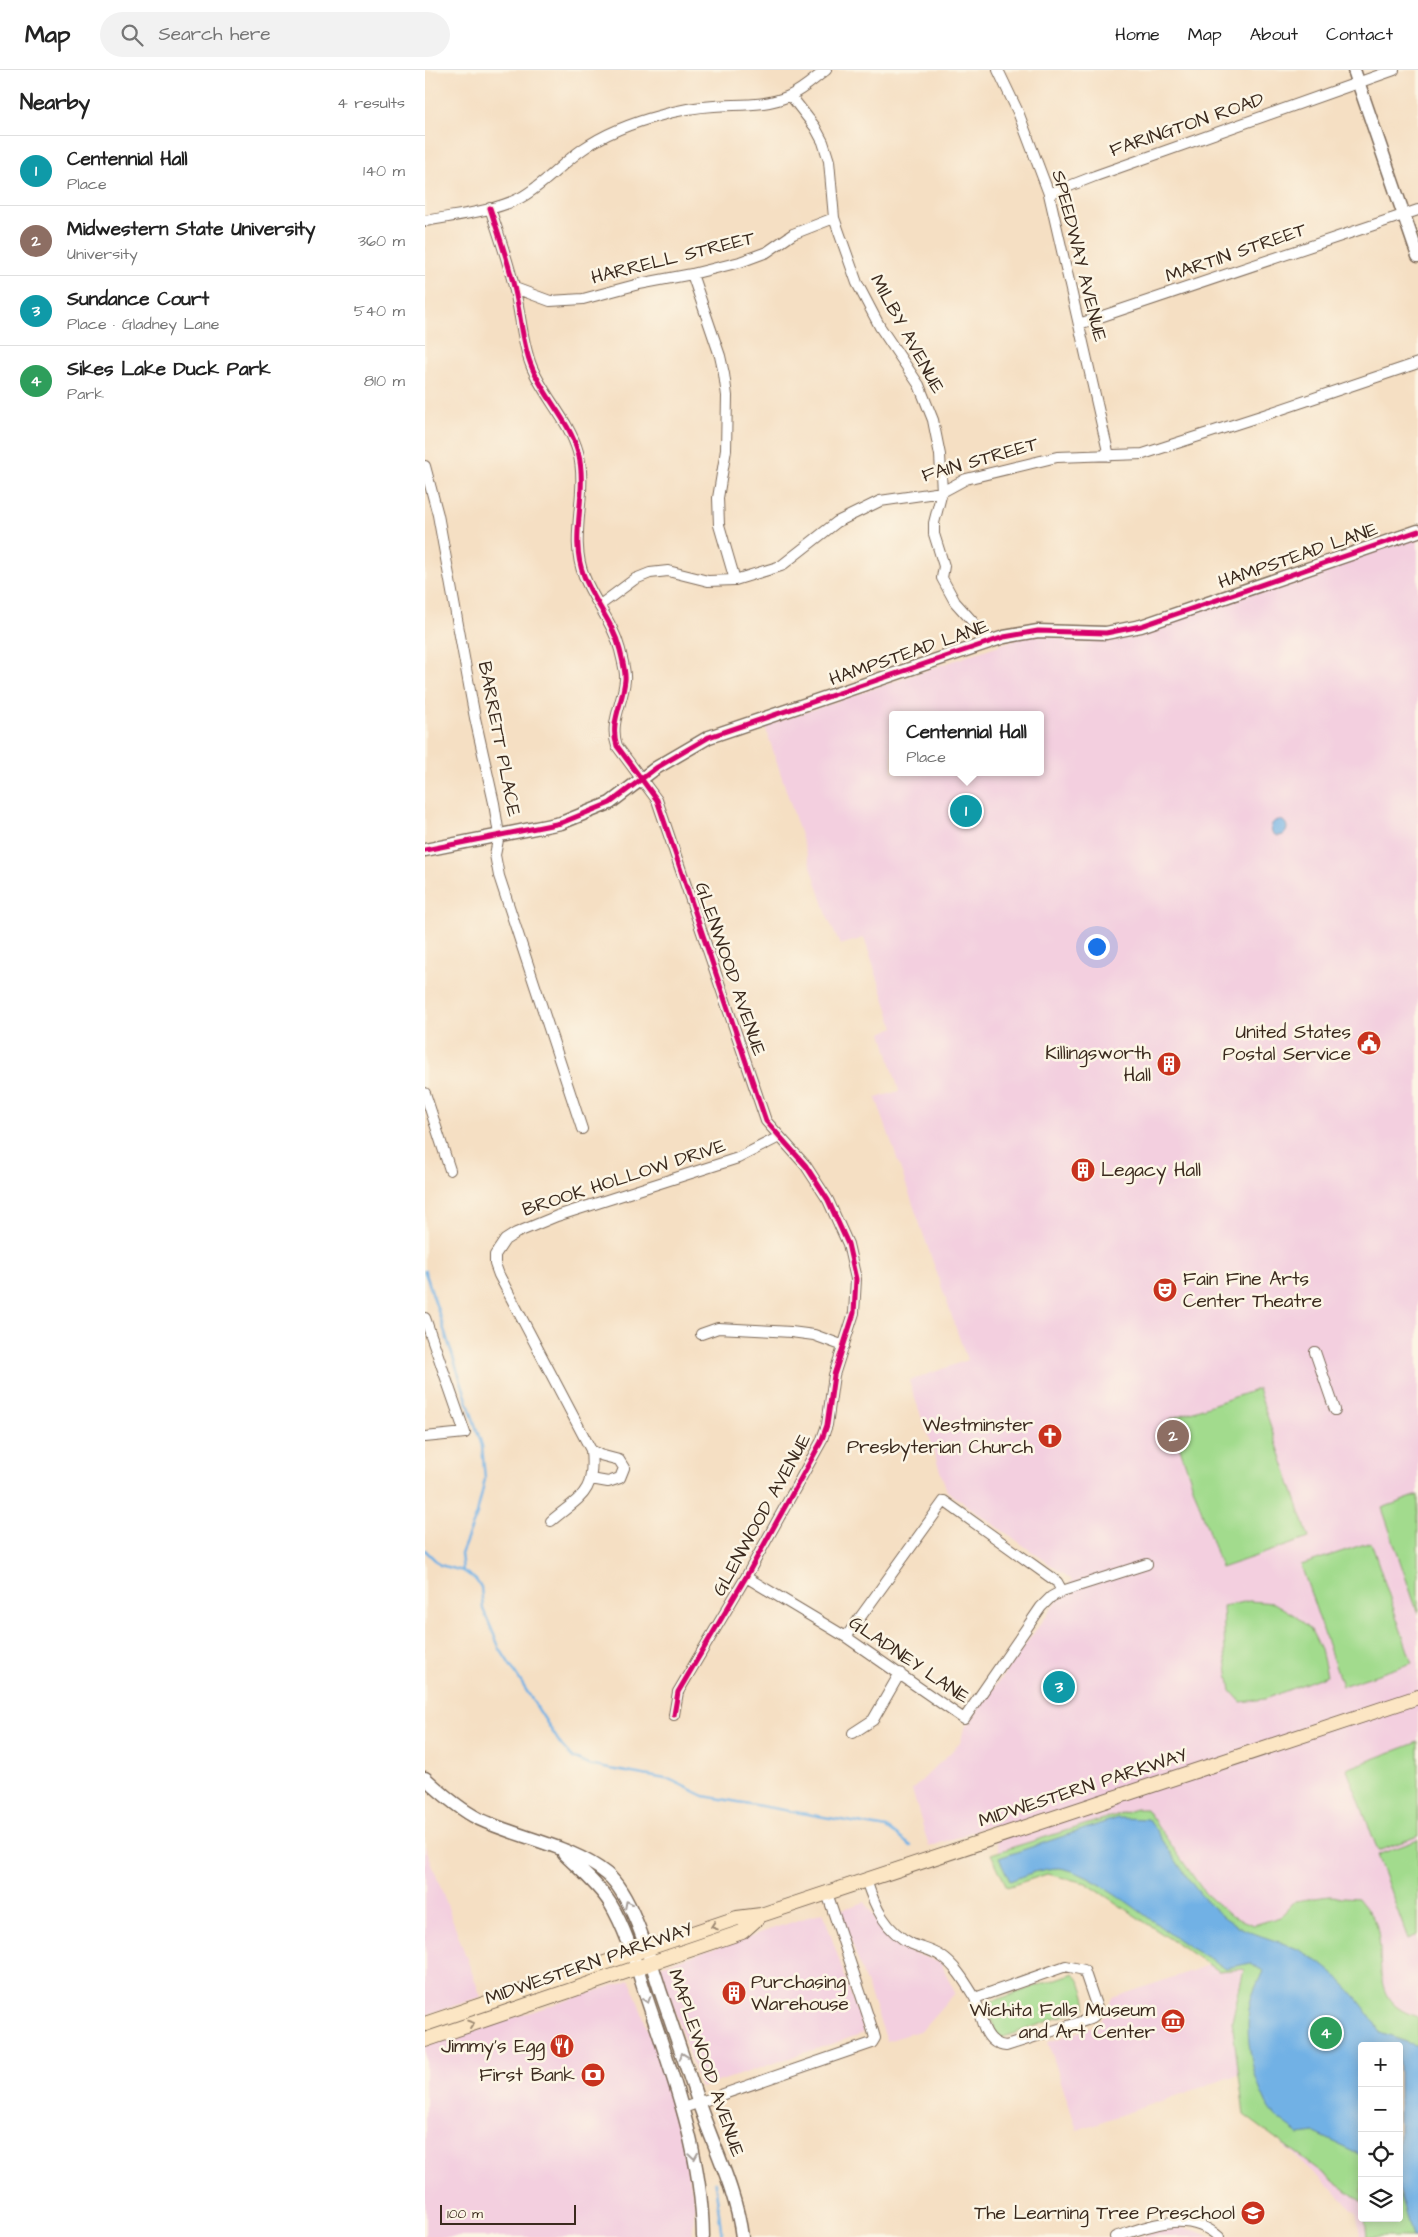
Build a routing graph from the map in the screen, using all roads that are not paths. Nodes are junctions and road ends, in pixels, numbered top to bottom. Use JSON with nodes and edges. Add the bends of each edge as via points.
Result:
{"nodes":[{"id":1,"x":825,"y":70,"type":"edge"},
{"id":2,"x":998,"y":70,"type":"edge"},
{"id":3,"x":1354,"y":70,"type":"edge"},
{"id":4,"x":1394,"y":70,"type":"edge"},
{"id":5,"x":1359,"y":84,"type":"junction"},
{"id":6,"x":791,"y":96,"type":"junction"},
{"id":7,"x":1049,"y":194,"type":"junction"},
{"id":8,"x":490,"y":208,"type":"junction"},
{"id":9,"x":1418,"y":210,"type":"edge"},
{"id":10,"x":1404,"y":214,"type":"junction"},
{"id":11,"x":834,"y":218,"type":"junction"},
{"id":12,"x":425,"y":221,"type":"edge"},
{"id":13,"x":1418,"y":256,"type":"edge"},
{"id":14,"x":692,"y":274,"type":"junction"},
{"id":15,"x":515,"y":288,"type":"junction"},
{"id":16,"x":1079,"y":324,"type":"junction"},
{"id":17,"x":1418,"y":363,"type":"edge"},
{"id":18,"x":1109,"y":456,"type":"junction"},
{"id":19,"x":425,"y":466,"type":"edge"},
{"id":20,"x":942,"y":492,"type":"junction"},
{"id":21,"x":1418,"y":531,"type":"edge"},
{"id":22,"x":735,"y":580,"type":"junction"},
{"id":23,"x":600,"y":605,"type":"junction"},
{"id":24,"x":991,"y":642,"type":"junction"},
{"id":25,"x":641,"y":780,"type":"junction"},
{"id":26,"x":499,"y":835,"type":"junction"},
{"id":27,"x":425,"y":850,"type":"edge"},
{"id":28,"x":425,"y":1093,"type":"edge"},
{"id":29,"x":582,"y":1129,"type":"dead end"},
{"id":30,"x":779,"y":1137,"type":"junction"},
{"id":31,"x":450,"y":1170,"type":"dead end"},
{"id":32,"x":425,"y":1318,"type":"edge"},
{"id":33,"x":701,"y":1334,"type":"dead end"},
{"id":34,"x":844,"y":1346,"type":"junction"},
{"id":35,"x":1315,"y":1352,"type":"dead end"},
{"id":36,"x":1335,"y":1410,"type":"dead end"},
{"id":37,"x":425,"y":1438,"type":"edge"},
{"id":38,"x":591,"y":1450,"type":"junction"},
{"id":39,"x":591,"y":1479,"type":"junction"},
{"id":40,"x":551,"y":1521,"type":"dead end"},
{"id":41,"x":1147,"y":1564,"type":"dead end"},
{"id":42,"x":746,"y":1577,"type":"junction"},
{"id":43,"x":1062,"y":1591,"type":"junction"},
{"id":44,"x":845,"y":1637,"type":"junction"},
{"id":45,"x":900,"y":1673,"type":"junction"},
{"id":46,"x":1418,"y":1697,"type":"edge"},
{"id":47,"x":674,"y":1715,"type":"dead end"},
{"id":48,"x":853,"y":1734,"type":"dead end"},
{"id":49,"x":425,"y":1778,"type":"edge"},
{"id":50,"x":560,"y":1850,"type":"junction"},
{"id":51,"x":866,"y":1880,"type":"junction"},
{"id":52,"x":827,"y":1893,"type":"junction"},
{"id":53,"x":761,"y":1916,"type":"junction"},
{"id":54,"x":647,"y":1949,"type":"junction"},
{"id":55,"x":634,"y":1961,"type":"junction"},
{"id":56,"x":651,"y":1963,"type":"junction"},
{"id":57,"x":975,"y":1998,"type":"junction"},
{"id":58,"x":426,"y":2024,"type":"edge"},
{"id":59,"x":429,"y":2038,"type":"edge"},
{"id":60,"x":698,"y":2103,"type":"junction"},
{"id":61,"x":683,"y":2108,"type":"junction"},
{"id":62,"x":703,"y":2237,"type":"edge"},
{"id":63,"x":742,"y":2237,"type":"edge"},
{"id":64,"x":1115,"y":2237,"type":"edge"},
{"id":65,"x":1219,"y":2237,"type":"edge"}],
"edges":[{"from":1,"to":6,"type":"street"},
{"from":2,"to":7,"type":"street","name":"SPEEDWAY AVENUE","via":[[1018,112]]},
{"from":3,"to":5,"type":"street"},
{"from":4,"to":5,"type":"street","name":"FARINGTON ROAD"},
{"from":5,"to":7,"type":"street","name":"FARINGTON ROAD"},
{"from":5,"to":10,"type":"street"},
{"from":6,"to":8,"type":"street","via":[[760,105],[677,111],[621,128],[582,149],[553,176],[523,196]]},
{"from":6,"to":11,"type":"street","name":"MILBY AVENUE","via":[[823,142],[829,162]]},
{"from":7,"to":16,"type":"street","name":"SPEEDWAY AVENUE"},
{"from":8,"to":12,"type":"street"},
{"from":8,"to":15,"type":"street","name":"GLENWOOD AVENUE"},
{"from":9,"to":10,"type":"street","name":"MARTIN STREET"},
{"from":10,"to":13,"type":"street"},
{"from":10,"to":16,"type":"street","name":"MARTIN STREET"},
{"from":11,"to":14,"type":"street","name":"HARRELL STREET","via":[[793,234],[767,252]]},
{"from":11,"to":20,"type":"street","name":"MILBY AVENUE","via":[[857,283],[880,327],[919,385],[933,420],[938,436]]},
{"from":14,"to":15,"type":"street","name":"HARRELL STREET","via":[[564,301],[549,301]]},
{"from":14,"to":22,"type":"street","via":[[721,356],[724,374],[726,450],[719,498],[719,525]]},
{"from":15,"to":23,"type":"street","name":"GLENWOOD AVENUE","via":[[531,364],[573,437],[578,453],[582,485],[578,520],[581,563],[583,576]]},
{"from":16,"to":18,"type":"street","name":"SPEEDWAY AVENUE"},
{"from":17,"to":18,"type":"street","name":"FAIN STREET","via":[[1143,454]]},
{"from":18,"to":20,"type":"street","name":"FAIN STREET","via":[[1057,456],[966,479]]},
{"from":19,"to":26,"type":"street","name":"BARRETT PLACE","via":[[438,515]]},
{"from":20,"to":22,"type":"street","name":"FAIN STREET","via":[[880,501],[837,522],[781,566]]},
{"from":20,"to":24,"type":"street","name":"MILBY AVENUE","via":[[934,523],[944,566],[942,578],[955,602]]},
{"from":21,"to":24,"type":"street","name":"HAMPSTEAD LANE","via":[[1141,626],[1106,632],[1038,631]]},
{"from":22,"to":23,"type":"street","name":"FAIN STREET","via":[[709,581],[668,572],[650,573],[635,579]]},
{"from":23,"to":25,"type":"street","name":"GLENWOOD AVENUE","via":[[617,641],[625,679],[614,738]]},
{"from":24,"to":25,"type":"street","name":"HAMPSTEAD LANE","via":[[699,741]]},
{"from":25,"to":26,"type":"street","name":"HAMPSTEAD LANE","via":[[610,803],[569,820]]},
{"from":25,"to":30,"type":"street","name":"GLENWOOD AVENUE","via":[[657,800],[767,1121]]},
{"from":26,"to":27,"type":"street","name":"HAMPSTEAD LANE"},
{"from":26,"to":29,"type":"street","name":"BARRETT PLACE","via":[[495,854],[499,876]]},
{"from":28,"to":31,"type":"street"},
{"from":30,"to":34,"type":"street","name":"GLENWOOD AVENUE","via":[[806,1166],[828,1200],[848,1244],[856,1279],[854,1313]]},
{"from":30,"to":38,"type":"street","name":"BROOK HOLLOW DRIVE","via":[[738,1158],[526,1228],[505,1240],[497,1249],[495,1259],[499,1275]]},
{"from":32,"to":37,"type":"street","via":[[465,1433]]},
{"from":33,"to":34,"type":"street","via":[[718,1328],[791,1332],[814,1335]]},
{"from":34,"to":42,"type":"street","name":"GLENWOOD AVENUE","via":[[834,1376],[827,1425],[821,1442]]},
{"from":35,"to":36,"type":"street"},
{"from":38,"to":39,"type":"street","name":"BROOK HOLLOW DRIVE"},
{"from":38,"to":39,"type":"street","via":[[600,1456],[619,1460],[624,1468],[620,1478],[608,1482]]},
{"from":39,"to":40,"type":"street","via":[[585,1492]]},
{"from":41,"to":43,"type":"street","name":"GLADNEY LANE"},
{"from":42,"to":44,"type":"street","name":"GLADNEY LANE"},
{"from":42,"to":47,"type":"street","name":"GLENWOOD AVENUE","via":[[678,1692]]},
{"from":43,"to":44,"type":"street","via":[[1057,1582],[944,1501]]},
{"from":43,"to":45,"type":"street","name":"GLADNEY LANE","via":[[1041,1607],[965,1719]]},
{"from":44,"to":45,"type":"street","name":"GLADNEY LANE"},
{"from":45,"to":48,"type":"street","via":[[873,1720]]},
{"from":46,"to":51,"type":"main road","name":"MIDWESTERN PARKWAY"},
{"from":49,"to":50,"type":"street","name":"MAPLEWOOD AVENUE","via":[[461,1808],[480,1819]]},
{"from":54,"to":50,"type":"street","name":"MAPLEWOOD AVENUE","one_way":true,"via":[[628,1905],[609,1876],[589,1860]]},
{"from":50,"to":55,"type":"street","name":"MAPLEWOOD AVENUE","via":[[609,1902]]},
{"from":51,"to":52,"type":"main road","name":"MIDWESTERN PARKWAY"},
{"from":51,"to":57,"type":"street","via":[[876,1910],[892,1931],[906,1941],[941,1956],[957,1971]]},
{"from":52,"to":53,"type":"main road","name":"MIDWESTERN PARKWAY"},
{"from":52,"to":60,"type":"street","via":[[873,2031],[875,2038],[872,2043]]},
{"from":53,"to":54,"type":"main road","name":"MIDWESTERN PARKWAY","one_way":true,"via":[[737,1918]]},
{"from":53,"to":56,"type":"main road","name":"MIDWESTERN PARKWAY","via":[[742,1932]]},
{"from":54,"to":55,"type":"main road","name":"MIDWESTERN PARKWAY"},
{"from":54,"to":56,"type":"street","name":"MAPLEWOOD AVENUE"},
{"from":55,"to":56,"type":"main road","name":"MIDWESTERN PARKWAY"},
{"from":55,"to":58,"type":"main road","name":"MIDWESTERN PARKWAY"},
{"from":59,"to":55,"type":"main road","name":"MIDWESTERN PARKWAY","one_way":true},
{"from":55,"to":61,"type":"street","name":"MAPLEWOOD AVENUE","one_way":true},
{"from":60,"to":56,"type":"street","name":"MAPLEWOOD AVENUE","one_way":true},
{"from":57,"to":57,"type":"street","via":[[1071,1966],[1084,1970],[1097,2008],[1090,2019],[1006,2046],[995,2044],[988,2038]]},
{"from":58,"to":59,"type":"main road"},
{"from":60,"to":61,"type":"street"},
{"from":60,"to":63,"type":"street","name":"MAPLEWOOD AVENUE","via":[[731,2187]]},
{"from":61,"to":62,"type":"street","name":"MAPLEWOOD AVENUE","one_way":true,"via":[[698,2180]]},
{"from":64,"to":65,"type":"street","via":[[1149,2226],[1183,2221],[1201,2225]]}]}
